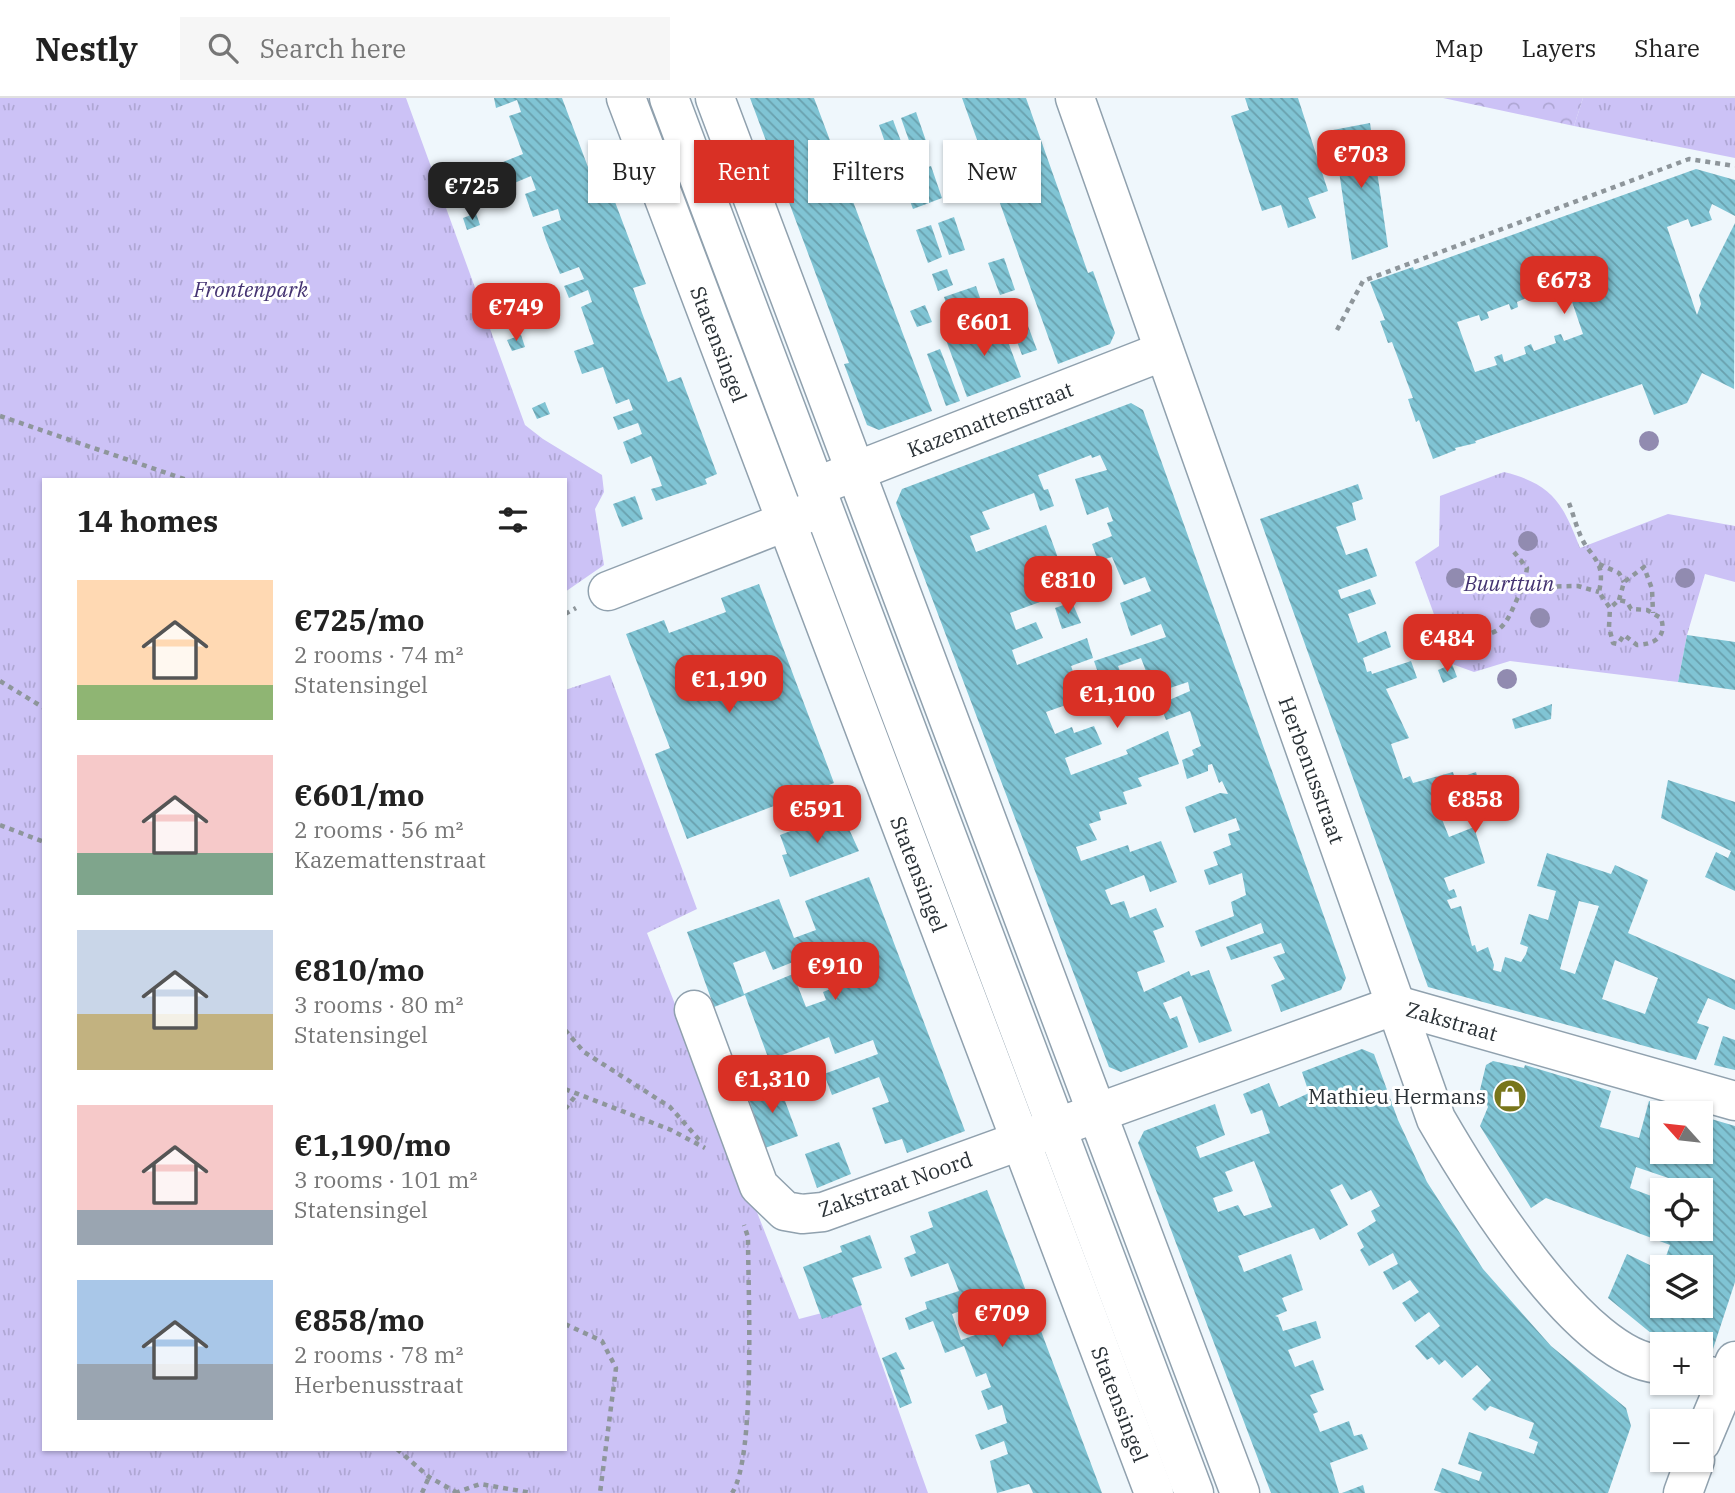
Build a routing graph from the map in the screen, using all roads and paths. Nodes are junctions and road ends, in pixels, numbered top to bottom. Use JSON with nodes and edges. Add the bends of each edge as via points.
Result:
{"nodes":[{"id":1,"x":626,"y":98,"type":"edge"},
{"id":2,"x":669,"y":98,"type":"edge"},
{"id":3,"x":715,"y":98,"type":"edge"},
{"id":4,"x":1074,"y":98,"type":"edge"},
{"id":5,"x":1735,"y":166,"type":"edge"},
{"id":6,"x":1337,"y":330,"type":"dead end"},
{"id":7,"x":1164,"y":351,"type":"junction"},
{"id":8,"x":0,"y":416,"type":"edge"},
{"id":9,"x":857,"y":471,"type":"junction"},
{"id":10,"x":181,"y":478,"type":"edge"},
{"id":11,"x":819,"y":497,"type":"junction"},
{"id":12,"x":1569,"y":503,"type":"dead end"},
{"id":13,"x":786,"y":522,"type":"junction"},
{"id":14,"x":1514,"y":552,"type":"dead end"},
{"id":15,"x":1599,"y":564,"type":"junction"},
{"id":16,"x":1624,"y":582,"type":"junction"},
{"id":17,"x":1524,"y":587,"type":"junction"},
{"id":18,"x":608,"y":591,"type":"dead end"},
{"id":19,"x":1599,"y":592,"type":"junction"},
{"id":20,"x":1619,"y":600,"type":"junction"},
{"id":21,"x":1610,"y":608,"type":"junction"},
{"id":22,"x":1653,"y":613,"type":"junction"},
{"id":23,"x":1482,"y":635,"type":"dead end"},
{"id":24,"x":0,"y":681,"type":"edge"},
{"id":25,"x":42,"y":707,"type":"edge"},
{"id":26,"x":0,"y":825,"type":"edge"},
{"id":27,"x":42,"y":841,"type":"edge"},
{"id":28,"x":1396,"y":1005,"type":"junction"},
{"id":29,"x":694,"y":1010,"type":"dead end"},
{"id":30,"x":567,"y":1032,"type":"edge"},
{"id":31,"x":567,"y":1090,"type":"edge"},
{"id":32,"x":577,"y":1094,"type":"junction"},
{"id":33,"x":1735,"y":1101,"type":"edge"},
{"id":34,"x":567,"y":1106,"type":"edge"},
{"id":35,"x":1097,"y":1113,"type":"junction"},
{"id":36,"x":1056,"y":1127,"type":"junction"},
{"id":37,"x":1020,"y":1140,"type":"junction"},
{"id":38,"x":739,"y":1212,"type":"dead end"},
{"id":39,"x":567,"y":1325,"type":"edge"},
{"id":40,"x":1650,"y":1362,"type":"edge"},
{"id":41,"x":1724,"y":1374,"type":"edge"},
{"id":42,"x":1712,"y":1409,"type":"edge"},
{"id":43,"x":399,"y":1451,"type":"edge"},
{"id":44,"x":1691,"y":1472,"type":"edge"},
{"id":45,"x":429,"y":1477,"type":"junction"},
{"id":46,"x":455,"y":1492,"type":"edge"},
{"id":47,"x":422,"y":1493,"type":"edge"},
{"id":48,"x":532,"y":1493,"type":"edge"},
{"id":49,"x":600,"y":1493,"type":"edge"},
{"id":50,"x":732,"y":1493,"type":"edge"},
{"id":51,"x":1154,"y":1493,"type":"edge"},
{"id":52,"x":1194,"y":1493,"type":"edge"},
{"id":53,"x":1240,"y":1493,"type":"edge"},
{"id":54,"x":1683,"y":1493,"type":"edge"}],
"edges":[{"from":1,"to":13,"type":"street","name":"Statensingel"},
{"from":2,"to":11,"type":"street","name":"Statensingel"},
{"from":3,"to":9,"type":"street"},
{"from":4,"to":7,"type":"street","name":"Herbenusstraat"},
{"from":5,"to":6,"type":"path","via":[[1689,159],[1363,281]]},
{"from":7,"to":9,"type":"street","name":"Kazemattenstraat"},
{"from":7,"to":28,"type":"street","name":"Herbenusstraat"},
{"from":8,"to":10,"type":"path"},
{"from":9,"to":11,"type":"street","name":"Kazemattenstraat"},
{"from":9,"to":35,"type":"street"},
{"from":11,"to":13,"type":"street","name":"Kazemattenstraat"},
{"from":11,"to":36,"type":"street","name":"Statensingel"},
{"from":12,"to":15,"type":"path","via":[[1586,546]]},
{"from":13,"to":18,"type":"street","name":"Kazemattenstraat"},
{"from":13,"to":37,"type":"street","name":"Statensingel"},
{"from":14,"to":17,"type":"path","via":[[1527,568]]},
{"from":15,"to":16,"type":"path","via":[[1619,573]]},
{"from":15,"to":19,"type":"path"},
{"from":16,"to":20,"type":"path"},
{"from":16,"to":22,"type":"path","via":[[1644,567],[1647,570]]},
{"from":17,"to":19,"type":"path","via":[[1578,586]]},
{"from":17,"to":23,"type":"path","via":[[1503,628]]},
{"from":19,"to":21,"type":"path"},
{"from":20,"to":21,"type":"path"},
{"from":20,"to":22,"type":"path","via":[[1628,601],[1632,609]]},
{"from":21,"to":22,"type":"path","via":[[1609,635],[1618,644],[1624,635],[1637,645],[1661,637],[1665,629]]},
{"from":24,"to":25,"type":"path"},
{"from":26,"to":27,"type":"path"},
{"from":28,"to":33,"type":"street","name":"Zakstraat"},
{"from":28,"to":35,"type":"street","name":"Zakstraat"},
{"from":28,"to":40,"type":"street","name":"Herbenusstraat","via":[[1436,1119],[1472,1181],[1527,1258],[1607,1340]]},
{"from":29,"to":37,"type":"street","name":"Zakstraat Noord","via":[[759,1186],[785,1211],[822,1212]]},
{"from":30,"to":32,"type":"path","via":[[584,1052],[670,1107],[709,1151],[671,1130]]},
{"from":31,"to":32,"type":"path"},
{"from":32,"to":34,"type":"path"},
{"from":35,"to":36,"type":"street","name":"Zakstraat"},
{"from":35,"to":53,"type":"street"},
{"from":36,"to":37,"type":"street","name":"Zakstraat Noord"},
{"from":36,"to":52,"type":"street","name":"Statensingel"},
{"from":37,"to":51,"type":"street","name":"Statensingel"},
{"from":38,"to":50,"type":"path","via":[[748,1237],[746,1449]]},
{"from":39,"to":49,"type":"path","via":[[602,1341],[616,1368]]},
{"from":41,"to":42,"type":"street"},
{"from":43,"to":45,"type":"path"},
{"from":44,"to":54,"type":"street"},
{"from":45,"to":46,"type":"path"},
{"from":45,"to":47,"type":"path"},
{"from":46,"to":48,"type":"path","via":[[480,1484]]}]}
